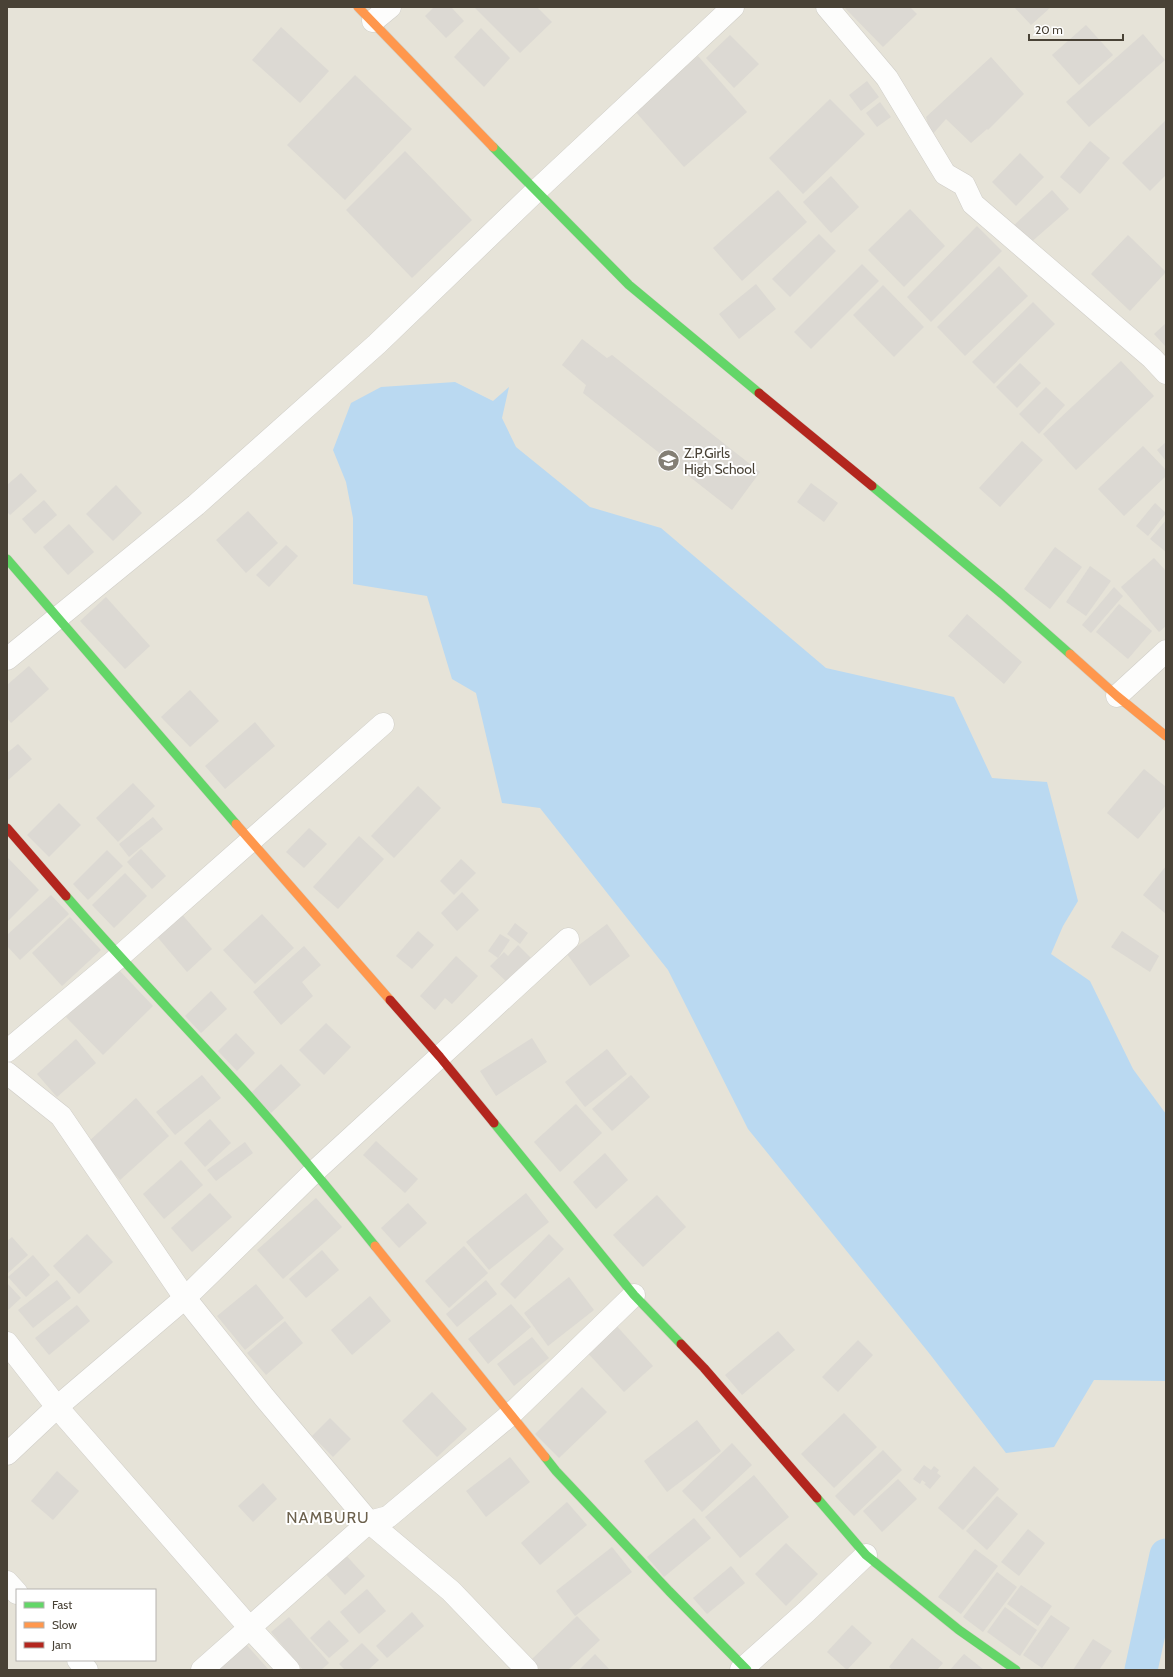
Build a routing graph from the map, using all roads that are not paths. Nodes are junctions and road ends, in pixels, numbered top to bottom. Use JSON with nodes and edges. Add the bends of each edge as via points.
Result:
{"nodes":[{"id":1,"x":390,"y":7,"type":"edge"},
{"id":2,"x":733,"y":7,"type":"edge"},
{"id":3,"x":827,"y":7,"type":"edge"},
{"id":4,"x":366,"y":14,"type":"edge"},
{"id":5,"x":536,"y":191,"type":"junction"},
{"id":6,"x":1166,"y":373,"type":"edge"},
{"id":7,"x":7,"y":559,"type":"edge"},
{"id":8,"x":57,"y":618,"type":"junction"},
{"id":9,"x":1166,"y":651,"type":"edge"},
{"id":10,"x":7,"y":658,"type":"edge"},
{"id":11,"x":1117,"y":696,"type":"junction"},
{"id":12,"x":382,"y":724,"type":"dead end"},
{"id":13,"x":1166,"y":736,"type":"edge"},
{"id":14,"x":7,"y":828,"type":"edge"},
{"id":15,"x":251,"y":842,"type":"junction"},
{"id":16,"x":568,"y":939,"type":"dead end"},
{"id":17,"x":119,"y":957,"type":"junction"},
{"id":18,"x":7,"y":1051,"type":"edge"},
{"id":19,"x":440,"y":1057,"type":"junction"},
{"id":20,"x":7,"y":1073,"type":"edge"},
{"id":21,"x":315,"y":1171,"type":"junction"},
{"id":22,"x":634,"y":1294,"type":"junction"},
{"id":23,"x":185,"y":1298,"type":"junction"},
{"id":24,"x":7,"y":1344,"type":"edge"},
{"id":25,"x":57,"y":1407,"type":"junction"},
{"id":26,"x":510,"y":1415,"type":"junction"},
{"id":27,"x":7,"y":1454,"type":"edge"},
{"id":28,"x":369,"y":1522,"type":"junction"},
{"id":29,"x":866,"y":1555,"type":"junction"},
{"id":30,"x":7,"y":1582,"type":"edge"},
{"id":31,"x":16,"y":1592,"type":"edge"},
{"id":32,"x":249,"y":1627,"type":"junction"},
{"id":33,"x":79,"y":1661,"type":"edge"},
{"id":34,"x":744,"y":1669,"type":"edge"},
{"id":35,"x":88,"y":1670,"type":"edge"},
{"id":36,"x":202,"y":1670,"type":"edge"},
{"id":37,"x":289,"y":1670,"type":"edge"},
{"id":38,"x":527,"y":1670,"type":"edge"},
{"id":39,"x":1016,"y":1670,"type":"edge"}],
"edges":[{"from":1,"to":4,"type":"street"},
{"from":2,"to":5,"type":"street"},
{"from":3,"to":6,"type":"street","via":[[887,78],[945,174],[964,185],[973,204],[1152,358]]},
{"from":4,"to":5,"type":"street"},
{"from":5,"to":8,"type":"street","via":[[377,344],[196,505]]},
{"from":5,"to":11,"type":"street","via":[[629,285],[1002,594]]},
{"from":7,"to":8,"type":"street"},
{"from":8,"to":10,"type":"street"},
{"from":8,"to":15,"type":"street"},
{"from":9,"to":11,"type":"street"},
{"from":11,"to":13,"type":"street"},
{"from":12,"to":15,"type":"street"},
{"from":14,"to":17,"type":"street"},
{"from":15,"to":17,"type":"street"},
{"from":15,"to":19,"type":"street"},
{"from":16,"to":19,"type":"street"},
{"from":17,"to":18,"type":"street"},
{"from":17,"to":21,"type":"street"},
{"from":19,"to":21,"type":"street"},
{"from":19,"to":22,"type":"street"},
{"from":20,"to":23,"type":"street","via":[[60,1116]]},
{"from":21,"to":23,"type":"street"},
{"from":21,"to":26,"type":"street"},
{"from":22,"to":26,"type":"street"},
{"from":22,"to":29,"type":"street","via":[[704,1368]]},
{"from":23,"to":25,"type":"street"},
{"from":23,"to":28,"type":"street"},
{"from":24,"to":25,"type":"street"},
{"from":25,"to":27,"type":"street"},
{"from":25,"to":32,"type":"street"},
{"from":26,"to":28,"type":"street","via":[[388,1517]]},
{"from":26,"to":34,"type":"street","via":[[556,1471]]},
{"from":28,"to":32,"type":"street"},
{"from":28,"to":38,"type":"street","via":[[451,1591]]},
{"from":29,"to":34,"type":"street"},
{"from":29,"to":39,"type":"street","via":[[959,1630]]},
{"from":30,"to":31,"type":"street"},
{"from":32,"to":36,"type":"street"},
{"from":32,"to":37,"type":"street"},
{"from":33,"to":35,"type":"street"}]}
